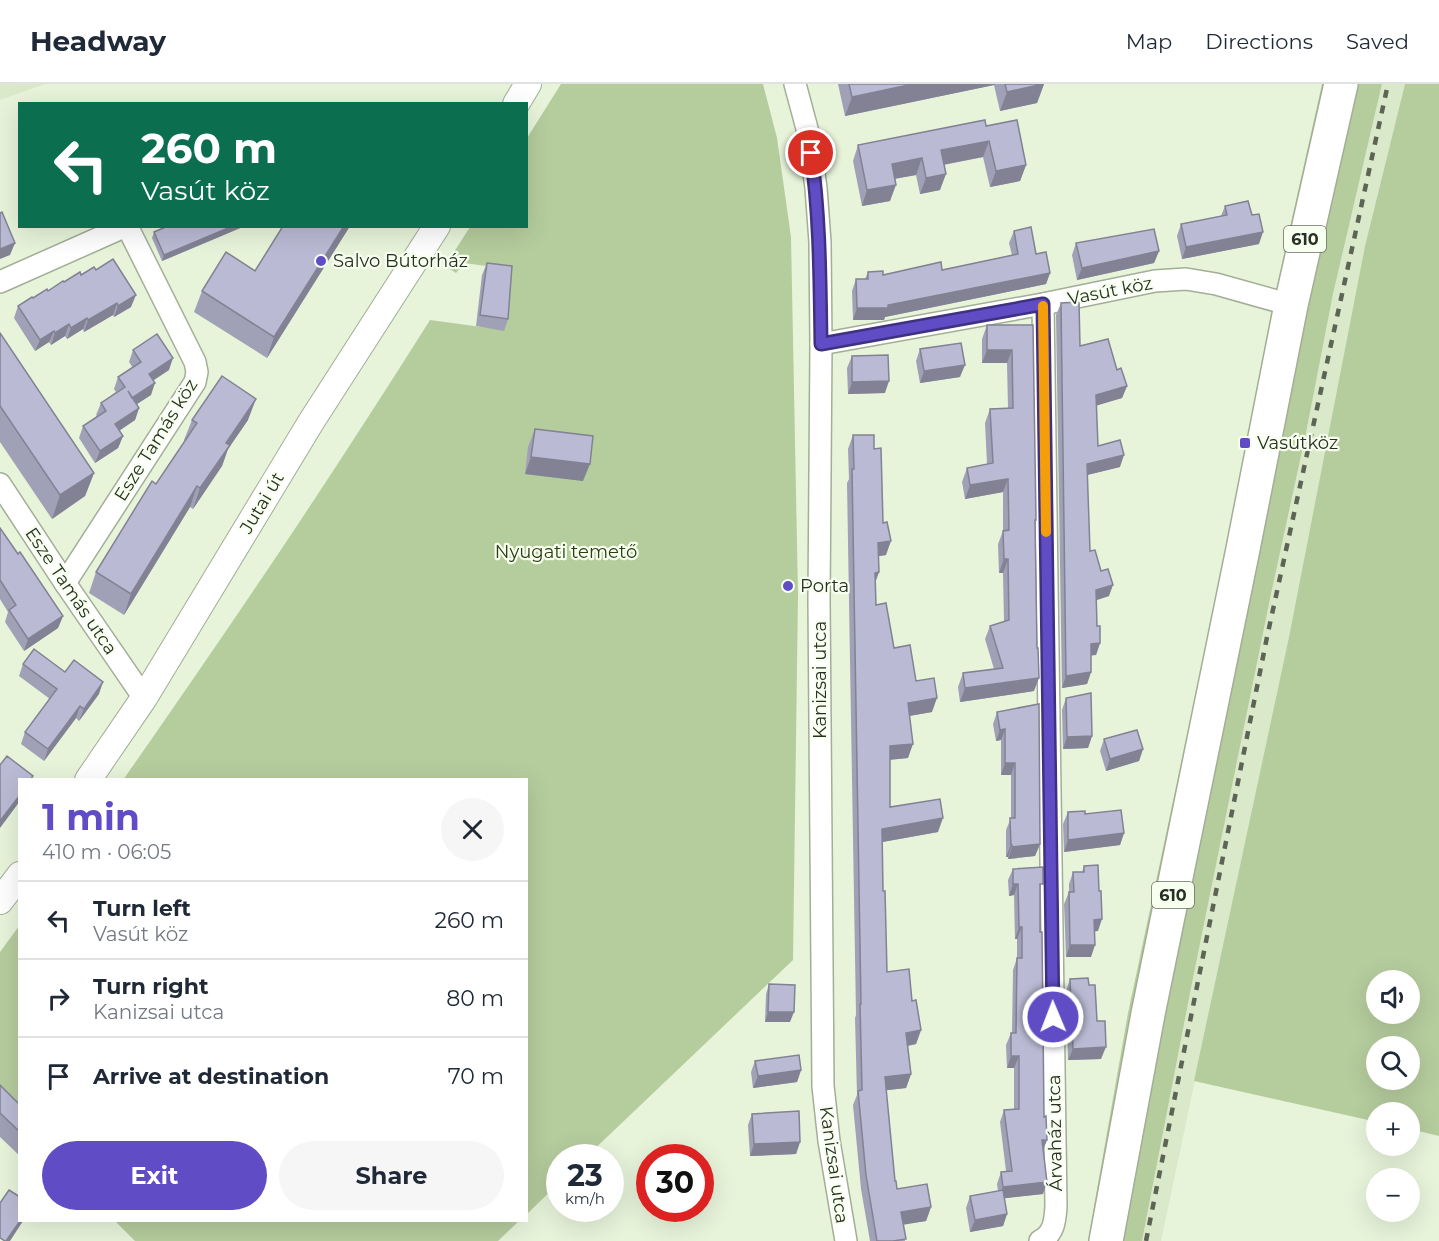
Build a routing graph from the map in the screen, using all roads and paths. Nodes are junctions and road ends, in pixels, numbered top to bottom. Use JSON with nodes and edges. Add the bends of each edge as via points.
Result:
{"nodes":[{"id":1,"x":528,"y":84,"type":"edge"},
{"id":2,"x":795,"y":84,"type":"edge"},
{"id":3,"x":1341,"y":84,"type":"edge"},
{"id":4,"x":517,"y":102,"type":"edge"},
{"id":5,"x":122,"y":228,"type":"edge"},
{"id":6,"x":128,"y":228,"type":"edge"},
{"id":7,"x":436,"y":228,"type":"edge"},
{"id":8,"x":0,"y":282,"type":"edge"},
{"id":9,"x":1043,"y":304,"type":"junction"},
{"id":10,"x":1291,"y":305,"type":"junction"},
{"id":11,"x":821,"y":344,"type":"junction"},
{"id":12,"x":0,"y":484,"type":"edge"},
{"id":13,"x":65,"y":583,"type":"junction"},
{"id":14,"x":144,"y":698,"type":"junction"},
{"id":15,"x":89,"y":778,"type":"edge"},
{"id":16,"x":18,"y":877,"type":"edge"},
{"id":17,"x":0,"y":901,"type":"edge"},
{"id":18,"x":1043,"y":1240,"type":"edge"},
{"id":19,"x":846,"y":1241,"type":"edge"},
{"id":20,"x":1106,"y":1241,"type":"edge"}],
"edges":[{"from":1,"to":4,"type":"street"},
{"from":2,"to":11,"type":"street","name":"Kanizsai utca","via":[[816,188]]},
{"from":3,"to":10,"type":"main road","number":"610"},
{"from":5,"to":8,"type":"street"},
{"from":6,"to":13,"type":"street","name":"Esze Tamás köz","via":[[197,372],[195,382]]},
{"from":7,"to":14,"type":"street","name":"Jutai út","via":[[316,415]]},
{"from":9,"to":10,"type":"street","name":"Vasút köz","via":[[1155,281],[1186,279]]},
{"from":9,"to":11,"type":"street","name":"Vasút köz"},
{"from":9,"to":18,"type":"street","name":"Árvaház utca","via":[[1056,1207],[1055,1224]]},
{"from":10,"to":20,"type":"main road","number":"610"},
{"from":11,"to":19,"type":"street","name":"Kanizsai utca","via":[[823,1086]]},
{"from":12,"to":13,"type":"street","name":"Esze Tamás utca"},
{"from":13,"to":14,"type":"street","name":"Esze Tamás utca"},
{"from":14,"to":15,"type":"street","name":"Jutai út"},
{"from":16,"to":17,"type":"street"}]}
